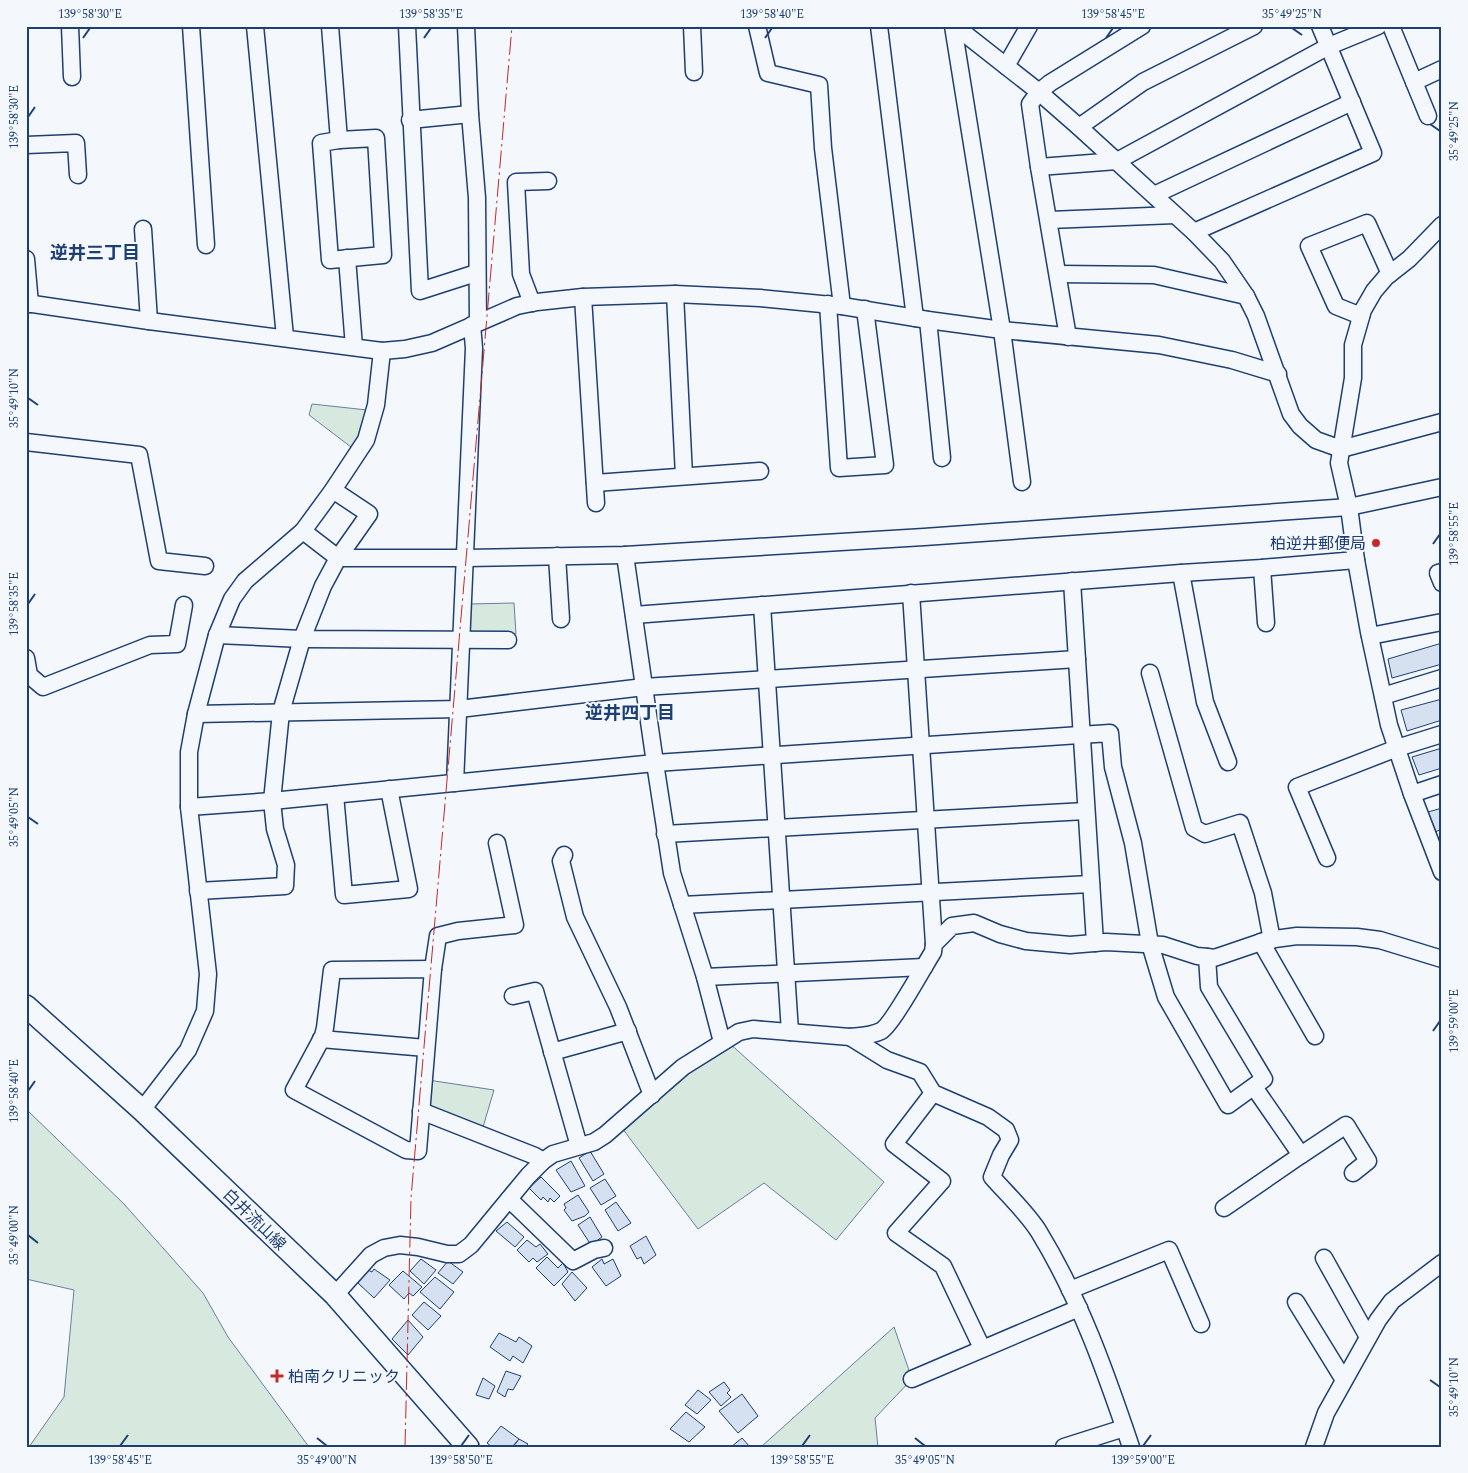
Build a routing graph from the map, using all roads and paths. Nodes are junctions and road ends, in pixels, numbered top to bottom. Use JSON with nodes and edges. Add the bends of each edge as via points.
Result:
{"nodes":[{"id":1,"x":70,"y":26,"type":"edge"},
{"id":2,"x":191,"y":26,"type":"edge"},
{"id":3,"x":255,"y":26,"type":"edge"},
{"id":4,"x":330,"y":26,"type":"edge"},
{"id":5,"x":407,"y":26,"type":"edge"},
{"id":6,"x":466,"y":26,"type":"edge"},
{"id":7,"x":692,"y":26,"type":"edge"},
{"id":8,"x":757,"y":26,"type":"edge"},
{"id":9,"x":879,"y":26,"type":"edge"},
{"id":10,"x":954,"y":26,"type":"edge"},
{"id":11,"x":1029,"y":26,"type":"edge"},
{"id":12,"x":1142,"y":26,"type":"edge"},
{"id":13,"x":1254,"y":26,"type":"edge"},
{"id":14,"x":1320,"y":26,"type":"edge"},
{"id":15,"x":1378,"y":26,"type":"edge"},
{"id":16,"x":1390,"y":26,"type":"edge"},
{"id":17,"x":1329,"y":46,"type":"junction"},
{"id":18,"x":1006,"y":66,"type":"junction"},
{"id":19,"x":1442,"y":69,"type":"edge"},
{"id":20,"x":694,"y":72,"type":"dead end"},
{"id":21,"x":72,"y":77,"type":"dead end"},
{"id":22,"x":1414,"y":82,"type":"junction"},
{"id":23,"x":1039,"y":92,"type":"junction"},
{"id":24,"x":1352,"y":102,"type":"junction"},
{"id":25,"x":470,"y":114,"type":"junction"},
{"id":26,"x":1428,"y":116,"type":"dead end"},
{"id":27,"x":410,"y":120,"type":"junction"},
{"id":28,"x":1079,"y":127,"type":"junction"},
{"id":29,"x":339,"y":140,"type":"junction"},
{"id":30,"x":26,"y":145,"type":"edge"},
{"id":31,"x":1117,"y":161,"type":"junction"},
{"id":32,"x":1039,"y":167,"type":"junction"},
{"id":33,"x":78,"y":175,"type":"dead end"},
{"id":34,"x":548,"y":181,"type":"dead end"},
{"id":35,"x":1154,"y":195,"type":"junction"},
{"id":36,"x":1175,"y":215,"type":"junction"},
{"id":37,"x":1048,"y":220,"type":"junction"},
{"id":38,"x":1442,"y":225,"type":"edge"},
{"id":39,"x":144,"y":229,"type":"dead end"},
{"id":40,"x":1194,"y":232,"type":"junction"},
{"id":41,"x":206,"y":245,"type":"dead end"},
{"id":42,"x":347,"y":258,"type":"junction"},
{"id":43,"x":26,"y":259,"type":"edge"},
{"id":44,"x":476,"y":273,"type":"junction"},
{"id":45,"x":1058,"y":274,"type":"junction"},
{"id":46,"x":1390,"y":274,"type":"junction"},
{"id":47,"x":675,"y":294,"type":"junction"},
{"id":48,"x":583,"y":296,"type":"junction"},
{"id":49,"x":1246,"y":296,"type":"junction"},
{"id":50,"x":28,"y":303,"type":"edge"},
{"id":51,"x":532,"y":303,"type":"junction"},
{"id":52,"x":835,"y":305,"type":"junction"},
{"id":53,"x":865,"y":309,"type":"junction"},
{"id":54,"x":1361,"y":316,"type":"junction"},
{"id":55,"x":922,"y":319,"type":"junction"},
{"id":56,"x":149,"y":321,"type":"junction"},
{"id":57,"x":475,"y":324,"type":"junction"},
{"id":58,"x":1002,"y":330,"type":"junction"},
{"id":59,"x":285,"y":337,"type":"junction"},
{"id":60,"x":1068,"y":337,"type":"junction"},
{"id":61,"x":354,"y":347,"type":"junction"},
{"id":62,"x":382,"y":351,"type":"junction"},
{"id":63,"x":1278,"y":374,"type":"junction"},
{"id":64,"x":1442,"y":422,"type":"edge"},
{"id":65,"x":26,"y":442,"type":"edge"},
{"id":66,"x":1341,"y":449,"type":"junction"},
{"id":67,"x":942,"y":458,"type":"dead end"},
{"id":68,"x":760,"y":471,"type":"dead end"},
{"id":69,"x":684,"y":476,"type":"junction"},
{"id":70,"x":1022,"y":482,"type":"dead end"},
{"id":71,"x":595,"y":483,"type":"junction"},
{"id":72,"x":1442,"y":487,"type":"edge"},
{"id":73,"x":333,"y":490,"type":"junction"},
{"id":74,"x":596,"y":503,"type":"dead end"},
{"id":75,"x":1349,"y":507,"type":"junction"},
{"id":76,"x":303,"y":531,"type":"junction"},
{"id":77,"x":625,"y":555,"type":"junction"},
{"id":78,"x":557,"y":556,"type":"junction"},
{"id":79,"x":338,"y":558,"type":"junction"},
{"id":80,"x":466,"y":558,"type":"junction"},
{"id":81,"x":1356,"y":560,"type":"junction"},
{"id":82,"x":205,"y":566,"type":"dead end"},
{"id":83,"x":1262,"y":568,"type":"junction"},
{"id":84,"x":1442,"y":572,"type":"edge"},
{"id":85,"x":1180,"y":573,"type":"junction"},
{"id":86,"x":1072,"y":581,"type":"junction"},
{"id":87,"x":1442,"y":583,"type":"edge"},
{"id":88,"x":911,"y":593,"type":"junction"},
{"id":89,"x":184,"y":605,"type":"dead end"},
{"id":90,"x":762,"y":605,"type":"junction"},
{"id":91,"x":634,"y":615,"type":"junction"},
{"id":92,"x":561,"y":619,"type":"dead end"},
{"id":93,"x":1442,"y":622,"type":"edge"},
{"id":94,"x":1266,"y":623,"type":"dead end"},
{"id":95,"x":217,"y":635,"type":"junction"},
{"id":96,"x":1370,"y":636,"type":"junction"},
{"id":97,"x":302,"y":639,"type":"junction"},
{"id":98,"x":508,"y":640,"type":"dead end"},
{"id":99,"x":461,"y":641,"type":"junction"},
{"id":100,"x":26,"y":658,"type":"edge"},
{"id":101,"x":1077,"y":659,"type":"junction"},
{"id":102,"x":916,"y":670,"type":"junction"},
{"id":103,"x":1150,"y":673,"type":"dead end"},
{"id":104,"x":1442,"y":678,"type":"edge"},
{"id":105,"x":767,"y":679,"type":"junction"},
{"id":106,"x":644,"y":687,"type":"junction"},
{"id":107,"x":1383,"y":696,"type":"junction"},
{"id":108,"x":459,"y":709,"type":"junction"},
{"id":109,"x":281,"y":712,"type":"junction"},
{"id":110,"x":196,"y":714,"type":"junction"},
{"id":111,"x":1442,"y":734,"type":"edge"},
{"id":112,"x":1082,"y":736,"type":"junction"},
{"id":113,"x":921,"y":746,"type":"junction"},
{"id":114,"x":1396,"y":748,"type":"junction"},
{"id":115,"x":772,"y":755,"type":"junction"},
{"id":116,"x":1228,"y":762,"type":"dead end"},
{"id":117,"x":655,"y":763,"type":"junction"},
{"id":118,"x":456,"y":783,"type":"junction"},
{"id":119,"x":1442,"y":784,"type":"edge"},
{"id":120,"x":390,"y":789,"type":"junction"},
{"id":121,"x":1412,"y":794,"type":"junction"},
{"id":122,"x":335,"y":795,"type":"junction"},
{"id":123,"x":272,"y":801,"type":"junction"},
{"id":124,"x":189,"y":807,"type":"junction"},
{"id":125,"x":1086,"y":811,"type":"junction"},
{"id":126,"x":926,"y":820,"type":"junction"},
{"id":127,"x":777,"y":828,"type":"junction"},
{"id":128,"x":666,"y":834,"type":"junction"},
{"id":129,"x":497,"y":843,"type":"dead end"},
{"id":130,"x":564,"y":855,"type":"dead end"},
{"id":131,"x":1327,"y":858,"type":"dead end"},
{"id":132,"x":1441,"y":871,"type":"edge"},
{"id":133,"x":1091,"y":884,"type":"junction"},
{"id":134,"x":198,"y":891,"type":"junction"},
{"id":135,"x":930,"y":892,"type":"junction"},
{"id":136,"x":781,"y":900,"type":"junction"},
{"id":137,"x":682,"y":906,"type":"junction"},
{"id":138,"x":1266,"y":941,"type":"junction"},
{"id":139,"x":1095,"y":943,"type":"junction"},
{"id":140,"x":934,"y":944,"type":"junction"},
{"id":141,"x":1150,"y":944,"type":"junction"},
{"id":142,"x":1207,"y":957,"type":"junction"},
{"id":143,"x":1442,"y":959,"type":"edge"},
{"id":144,"x":924,"y":967,"type":"junction"},
{"id":145,"x":433,"y":969,"type":"junction"},
{"id":146,"x":786,"y":972,"type":"junction"},
{"id":147,"x":705,"y":977,"type":"junction"},
{"id":148,"x":513,"y":996,"type":"dead end"},
{"id":149,"x":26,"y":1006,"type":"edge"},
{"id":150,"x":628,"y":1031,"type":"junction"},
{"id":151,"x":790,"y":1032,"type":"junction"},
{"id":152,"x":850,"y":1036,"type":"junction"},
{"id":153,"x":1315,"y":1036,"type":"dead end"},
{"id":154,"x":321,"y":1039,"type":"junction"},
{"id":155,"x":722,"y":1042,"type":"junction"},
{"id":156,"x":426,"y":1048,"type":"junction"},
{"id":157,"x":552,"y":1052,"type":"junction"},
{"id":158,"x":1254,"y":1087,"type":"junction"},
{"id":159,"x":933,"y":1093,"type":"junction"},
{"id":160,"x":652,"y":1094,"type":"junction"},
{"id":161,"x":142,"y":1110,"type":"junction"},
{"id":162,"x":421,"y":1111,"type":"junction"},
{"id":163,"x":579,"y":1146,"type":"junction"},
{"id":164,"x":1301,"y":1155,"type":"junction"},
{"id":165,"x":543,"y":1161,"type":"junction"},
{"id":166,"x":1353,"y":1173,"type":"dead end"},
{"id":167,"x":509,"y":1199,"type":"junction"},
{"id":168,"x":1224,"y":1208,"type":"dead end"},
{"id":169,"x":604,"y":1248,"type":"dead end"},
{"id":170,"x":1324,"y":1258,"type":"dead end"},
{"id":171,"x":1441,"y":1265,"type":"edge"},
{"id":172,"x":1070,"y":1290,"type":"junction"},
{"id":173,"x":335,"y":1295,"type":"junction"},
{"id":174,"x":1296,"y":1302,"type":"dead end"},
{"id":175,"x":1079,"y":1308,"type":"junction"},
{"id":176,"x":1201,"y":1324,"type":"dead end"},
{"id":177,"x":1368,"y":1338,"type":"junction"},
{"id":178,"x":982,"y":1348,"type":"junction"},
{"id":179,"x":912,"y":1379,"type":"dead end"},
{"id":180,"x":1344,"y":1380,"type":"junction"},
{"id":181,"x":1124,"y":1428,"type":"junction"},
{"id":182,"x":468,"y":1447,"type":"edge"},
{"id":183,"x":1064,"y":1447,"type":"edge"},
{"id":184,"x":1131,"y":1447,"type":"edge"},
{"id":185,"x":1314,"y":1447,"type":"edge"}],
"edges":[{"from":1,"to":21,"type":"street"},
{"from":2,"to":41,"type":"street"},
{"from":3,"to":59,"type":"street"},
{"from":4,"to":29,"type":"street"},
{"from":5,"to":27,"type":"street"},
{"from":6,"to":25,"type":"street"},
{"from":7,"to":20,"type":"street"},
{"from":8,"to":52,"type":"street","via":[[768,72],[819,85]]},
{"from":9,"to":55,"type":"street"},
{"from":10,"to":18,"type":"street"},
{"from":10,"to":58,"type":"street"},
{"from":11,"to":18,"type":"street"},
{"from":12,"to":23,"type":"street"},
{"from":13,"to":28,"type":"street","via":[[1143,82]]},
{"from":14,"to":17,"type":"street"},
{"from":15,"to":17,"type":"street"},
{"from":16,"to":22,"type":"street"},
{"from":17,"to":24,"type":"street"},
{"from":17,"to":31,"type":"street"},
{"from":18,"to":23,"type":"street"},
{"from":19,"to":22,"type":"street"},
{"from":22,"to":26,"type":"street"},
{"from":23,"to":28,"type":"street"},
{"from":23,"to":32,"type":"street","via":[[1030,104]]},
{"from":24,"to":35,"type":"street"},
{"from":24,"to":40,"type":"street","via":[[1373,153]]},
{"from":25,"to":27,"type":"street"},
{"from":25,"to":44,"type":"street","via":[[476,198]]},
{"from":27,"to":44,"type":"street","via":[[420,291]]},
{"from":28,"to":31,"type":"street"},
{"from":29,"to":42,"type":"street","via":[[321,143],[330,260]]},
{"from":29,"to":42,"type":"street","via":[[376,138],[383,255]]},
{"from":30,"to":33,"type":"street","via":[[76,143]]},
{"from":31,"to":32,"type":"street"},
{"from":31,"to":35,"type":"street"},
{"from":32,"to":37,"type":"street"},
{"from":34,"to":51,"type":"street","via":[[516,182],[521,274]]},
{"from":35,"to":36,"type":"street"},
{"from":36,"to":37,"type":"street"},
{"from":36,"to":40,"type":"street"},
{"from":37,"to":45,"type":"street"},
{"from":38,"to":46,"type":"street"},
{"from":39,"to":56,"type":"street"},
{"from":40,"to":49,"type":"street","via":[[1222,261]]},
{"from":42,"to":61,"type":"street"},
{"from":43,"to":50,"type":"street"},
{"from":44,"to":57,"type":"street"},
{"from":45,"to":49,"type":"street","via":[[1154,275]]},
{"from":45,"to":60,"type":"street"},
{"from":46,"to":54,"type":"street","via":[[1374,291]]},
{"from":46,"to":54,"type":"street","via":[[1367,223],[1309,246],[1336,306]]},
{"from":47,"to":48,"type":"street"},
{"from":47,"to":52,"type":"street"},
{"from":47,"to":69,"type":"street"},
{"from":48,"to":51,"type":"street"},
{"from":48,"to":71,"type":"street"},
{"from":49,"to":63,"type":"street"},
{"from":50,"to":56,"type":"street"},
{"from":51,"to":57,"type":"street"},
{"from":52,"to":53,"type":"street"},
{"from":52,"to":53,"type":"street","via":[[839,468],[885,465]]},
{"from":53,"to":55,"type":"street"},
{"from":54,"to":66,"type":"street","via":[[1353,345],[1353,378]]},
{"from":55,"to":58,"type":"street"},
{"from":55,"to":67,"type":"street"},
{"from":56,"to":59,"type":"street"},
{"from":57,"to":62,"type":"street","via":[[432,343]]},
{"from":57,"to":80,"type":"street"},
{"from":58,"to":60,"type":"street"},
{"from":58,"to":70,"type":"street"},
{"from":59,"to":61,"type":"street"},
{"from":60,"to":63,"type":"street","via":[[1159,345],[1232,360]]},
{"from":61,"to":62,"type":"street"},
{"from":62,"to":73,"type":"street","via":[[376,405],[366,440]]},
{"from":63,"to":66,"type":"street","via":[[1291,414],[1300,426],[1316,440]]},
{"from":64,"to":66,"type":"street"},
{"from":65,"to":82,"type":"street","via":[[139,455],[158,561]]},
{"from":66,"to":75,"type":"street","via":[[1339,463]]},
{"from":68,"to":69,"type":"street"},
{"from":69,"to":71,"type":"street"},
{"from":71,"to":74,"type":"street"},
{"from":72,"to":75,"type":"street"},
{"from":73,"to":76,"type":"street"},
{"from":73,"to":79,"type":"street","via":[[369,514]]},
{"from":75,"to":77,"type":"street"},
{"from":75,"to":81,"type":"street"},
{"from":76,"to":79,"type":"street"},
{"from":76,"to":95,"type":"street","via":[[246,581],[232,599]]},
{"from":77,"to":78,"type":"street"},
{"from":77,"to":91,"type":"street"},
{"from":78,"to":80,"type":"street"},
{"from":78,"to":92,"type":"street"},
{"from":79,"to":80,"type":"street"},
{"from":79,"to":97,"type":"street"},
{"from":80,"to":99,"type":"street"},
{"from":81,"to":83,"type":"street"},
{"from":81,"to":96,"type":"street"},
{"from":83,"to":85,"type":"street"},
{"from":83,"to":94,"type":"street"},
{"from":84,"to":87,"type":"street","via":[[1438,573]]},
{"from":85,"to":86,"type":"street"},
{"from":85,"to":116,"type":"street","via":[[1205,702]]},
{"from":86,"to":88,"type":"street"},
{"from":86,"to":101,"type":"street"},
{"from":88,"to":90,"type":"street"},
{"from":88,"to":102,"type":"street"},
{"from":89,"to":100,"type":"street","via":[[177,644],[150,645],[43,687],[29,675]]},
{"from":90,"to":91,"type":"street"},
{"from":90,"to":105,"type":"street"},
{"from":91,"to":106,"type":"street"},
{"from":93,"to":96,"type":"street"},
{"from":95,"to":97,"type":"street"},
{"from":95,"to":110,"type":"street"},
{"from":96,"to":107,"type":"street"},
{"from":97,"to":99,"type":"street"},
{"from":97,"to":109,"type":"street"},
{"from":98,"to":99,"type":"street"},
{"from":99,"to":108,"type":"street"},
{"from":101,"to":102,"type":"street"},
{"from":101,"to":112,"type":"street"},
{"from":102,"to":105,"type":"street"},
{"from":102,"to":113,"type":"street"},
{"from":103,"to":138,"type":"street","via":[[1194,828],[1205,834],[1240,823],[1263,893]]},
{"from":104,"to":107,"type":"street"},
{"from":105,"to":106,"type":"street"},
{"from":105,"to":115,"type":"street"},
{"from":106,"to":108,"type":"street"},
{"from":106,"to":117,"type":"street"},
{"from":107,"to":114,"type":"street"},
{"from":108,"to":109,"type":"street"},
{"from":108,"to":118,"type":"street"},
{"from":109,"to":110,"type":"street"},
{"from":109,"to":123,"type":"street"},
{"from":110,"to":124,"type":"street","via":[[189,752]]},
{"from":111,"to":114,"type":"street"},
{"from":112,"to":113,"type":"street"},
{"from":112,"to":125,"type":"street"},
{"from":112,"to":141,"type":"street","via":[[1110,733],[1113,767],[1132,843]]},
{"from":113,"to":115,"type":"street"},
{"from":113,"to":126,"type":"street"},
{"from":114,"to":121,"type":"street"},
{"from":114,"to":131,"type":"street","via":[[1297,787]]},
{"from":115,"to":117,"type":"street"},
{"from":115,"to":127,"type":"street"},
{"from":117,"to":118,"type":"street"},
{"from":117,"to":128,"type":"street"},
{"from":118,"to":120,"type":"street"},
{"from":119,"to":121,"type":"street"},
{"from":120,"to":122,"type":"street"},
{"from":120,"to":122,"type":"street","via":[[408,889],[344,895]]},
{"from":121,"to":132,"type":"street"},
{"from":122,"to":123,"type":"street"},
{"from":123,"to":124,"type":"street"},
{"from":123,"to":134,"type":"street","via":[[275,829],[286,865],[285,886]]},
{"from":124,"to":134,"type":"street"},
{"from":125,"to":126,"type":"street"},
{"from":125,"to":133,"type":"street"},
{"from":126,"to":127,"type":"street"},
{"from":126,"to":135,"type":"street"},
{"from":127,"to":128,"type":"street"},
{"from":127,"to":136,"type":"street"},
{"from":128,"to":137,"type":"street","via":[[672,873]]},
{"from":129,"to":145,"type":"street","via":[[515,925],[438,936]]},
{"from":130,"to":150,"type":"street","via":[[561,861],[575,917]]},
{"from":133,"to":135,"type":"street"},
{"from":133,"to":139,"type":"street"},
{"from":134,"to":161,"type":"street","via":[[208,974],[205,1011],[188,1050]]},
{"from":135,"to":136,"type":"street"},
{"from":135,"to":140,"type":"street"},
{"from":136,"to":137,"type":"street"},
{"from":136,"to":146,"type":"street"},
{"from":137,"to":147,"type":"street"},
{"from":138,"to":142,"type":"street","via":[[1214,958]]},
{"from":138,"to":143,"type":"street","via":[[1297,936],[1357,937],[1380,940]]},
{"from":138,"to":153,"type":"street"},
{"from":139,"to":140,"type":"street","via":[[1070,945],[1026,941],[974,923],[952,926]]},
{"from":139,"to":141,"type":"street"},
{"from":140,"to":144,"type":"street"},
{"from":141,"to":142,"type":"street"},
{"from":141,"to":158,"type":"street","via":[[1166,996],[1228,1105]]},
{"from":142,"to":158,"type":"street","via":[[1209,987],[1264,1079]]},
{"from":144,"to":146,"type":"street"},
{"from":144,"to":152,"type":"street","via":[[883,1030],[864,1036]]},
{"from":145,"to":154,"type":"street","via":[[332,970]]},
{"from":145,"to":156,"type":"street"},
{"from":146,"to":147,"type":"street"},
{"from":146,"to":151,"type":"street"},
{"from":147,"to":155,"type":"street"},
{"from":148,"to":157,"type":"street","via":[[535,991]]},
{"from":149,"to":161,"type":"main road","name":"白井流山線"},
{"from":150,"to":157,"type":"street"},
{"from":150,"to":160,"type":"street"},
{"from":151,"to":152,"type":"street"},
{"from":151,"to":155,"type":"street","via":[[753,1029],[739,1032]]},
{"from":152,"to":159,"type":"street","via":[[887,1060],[920,1072]]},
{"from":154,"to":156,"type":"street"},
{"from":154,"to":162,"type":"street","via":[[294,1090],[406,1150],[418,1151]]},
{"from":155,"to":160,"type":"street"},
{"from":156,"to":162,"type":"street"},
{"from":157,"to":163,"type":"street"},
{"from":158,"to":164,"type":"street"},
{"from":159,"to":172,"type":"street","via":[[988,1117],[1006,1130],[1010,1140],[992,1177],[1038,1230]]},
{"from":159,"to":178,"type":"street","via":[[894,1144],[942,1181],[896,1234],[943,1266]]},
{"from":160,"to":163,"type":"street","via":[[605,1135]]},
{"from":161,"to":173,"type":"main road","name":"白井流山線"},
{"from":162,"to":165,"type":"street"},
{"from":163,"to":165,"type":"street","via":[[553,1154]]},
{"from":164,"to":166,"type":"street","via":[[1346,1125],[1368,1161]]},
{"from":164,"to":168,"type":"street"},
{"from":165,"to":167,"type":"street"},
{"from":167,"to":169,"type":"street","via":[[573,1261]]},
{"from":167,"to":173,"type":"street","via":[[471,1245],[459,1254],[418,1247],[384,1248],[372,1255]]},
{"from":170,"to":177,"type":"street"},
{"from":171,"to":177,"type":"street","via":[[1392,1301]]},
{"from":172,"to":175,"type":"street"},
{"from":172,"to":176,"type":"street","via":[[1169,1250]]},
{"from":173,"to":182,"type":"main road","name":"白井流山線"},
{"from":174,"to":180,"type":"street"},
{"from":175,"to":178,"type":"street"},
{"from":175,"to":181,"type":"street"},
{"from":177,"to":180,"type":"street"},
{"from":178,"to":179,"type":"street"},
{"from":180,"to":185,"type":"street","via":[[1326,1413]]},
{"from":181,"to":183,"type":"street"},
{"from":181,"to":184,"type":"street"}]}
